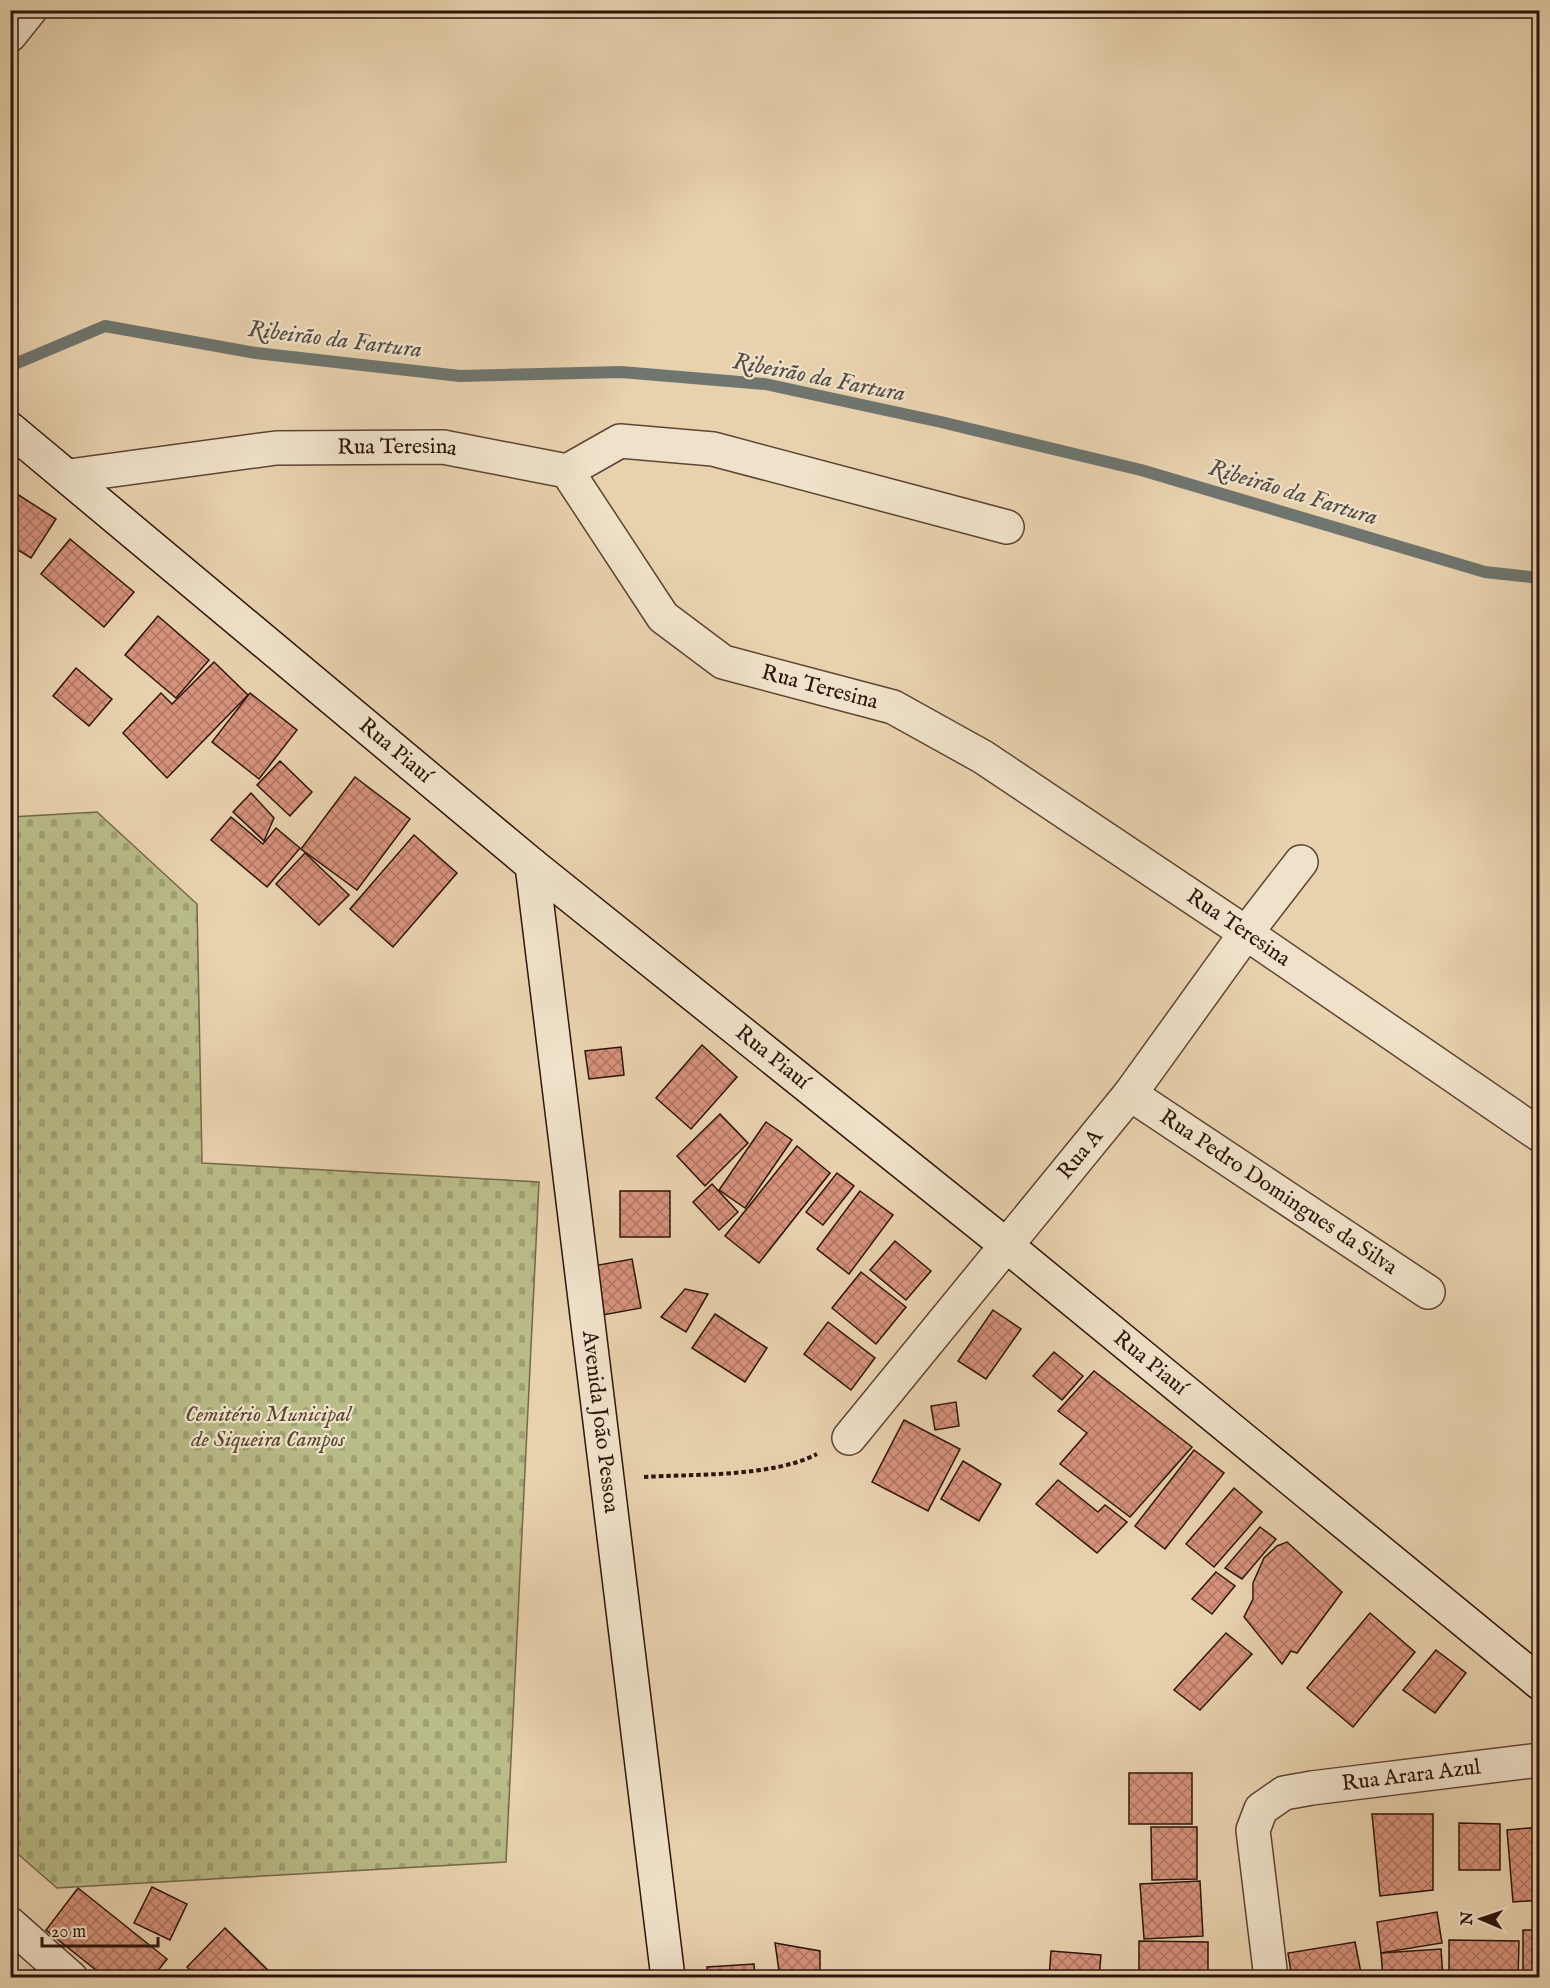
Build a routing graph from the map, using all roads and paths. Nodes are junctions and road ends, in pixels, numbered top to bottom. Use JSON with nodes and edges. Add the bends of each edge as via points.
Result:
{"nodes":[{"id":1,"x":30,"y":10,"type":"edge"},
{"id":2,"x":10,"y":35,"type":"edge"},
{"id":3,"x":10,"y":429,"type":"edge"},
{"id":4,"x":567,"y":471,"type":"junction"},
{"id":5,"x":69,"y":476,"type":"junction"},
{"id":6,"x":1007,"y":527,"type":"dead end"},
{"id":7,"x":1301,"y":862,"type":"dead end"},
{"id":8,"x":532,"y":865,"type":"junction"},
{"id":9,"x":1246,"y":933,"type":"junction"},
{"id":10,"x":1130,"y":1094,"type":"junction"},
{"id":11,"x":1539,"y":1135,"type":"edge"},
{"id":12,"x":1006,"y":1245,"type":"junction"},
{"id":13,"x":1428,"y":1292,"type":"dead end"},
{"id":14,"x":849,"y":1438,"type":"joint"},
{"id":15,"x":608,"y":1480,"type":"junction"},
{"id":16,"x":1539,"y":1683,"type":"edge"},
{"id":17,"x":1539,"y":1760,"type":"edge"},
{"id":18,"x":10,"y":1924,"type":"edge"},
{"id":19,"x":71,"y":1977,"type":"edge"},
{"id":20,"x":668,"y":1977,"type":"edge"},
{"id":21,"x":1271,"y":1977,"type":"edge"}],
"edges":[{"from":1,"to":2,"type":"street"},
{"from":3,"to":5,"type":"street","name":"Rua Piauí"},
{"from":4,"to":5,"type":"street","name":"Rua Teresina","via":[[443,447],[276,448]]},
{"from":4,"to":6,"type":"street","via":[[620,441],[713,449]]},
{"from":4,"to":9,"type":"street","name":"Rua Teresina","via":[[663,617],[723,663],[893,707],[983,757]]},
{"from":5,"to":8,"type":"street","name":"Rua Piauí"},
{"from":7,"to":9,"type":"street","name":"Rua A"},
{"from":8,"to":12,"type":"street","name":"Rua Piauí"},
{"from":8,"to":15,"type":"street","name":"Avenida João Pessoa"},
{"from":9,"to":10,"type":"street","name":"Rua A"},
{"from":9,"to":11,"type":"street","name":"Rua Teresina"},
{"from":10,"to":12,"type":"street","name":"Rua A"},
{"from":10,"to":13,"type":"street","name":"Rua Pedro Domingues da Silva"},
{"from":12,"to":14,"type":"street","name":"Rua A"},
{"from":12,"to":16,"type":"street","name":"Rua Piauí"},
{"from":14,"to":15,"type":"path","via":[[803,1461],[759,1470]]},
{"from":15,"to":20,"type":"street","name":"Avenida João Pessoa"},
{"from":17,"to":21,"type":"street","name":"Rua Arara Azul","via":[[1312,1788],[1284,1793],[1261,1809],[1253,1830]]},
{"from":18,"to":19,"type":"street"}]}
